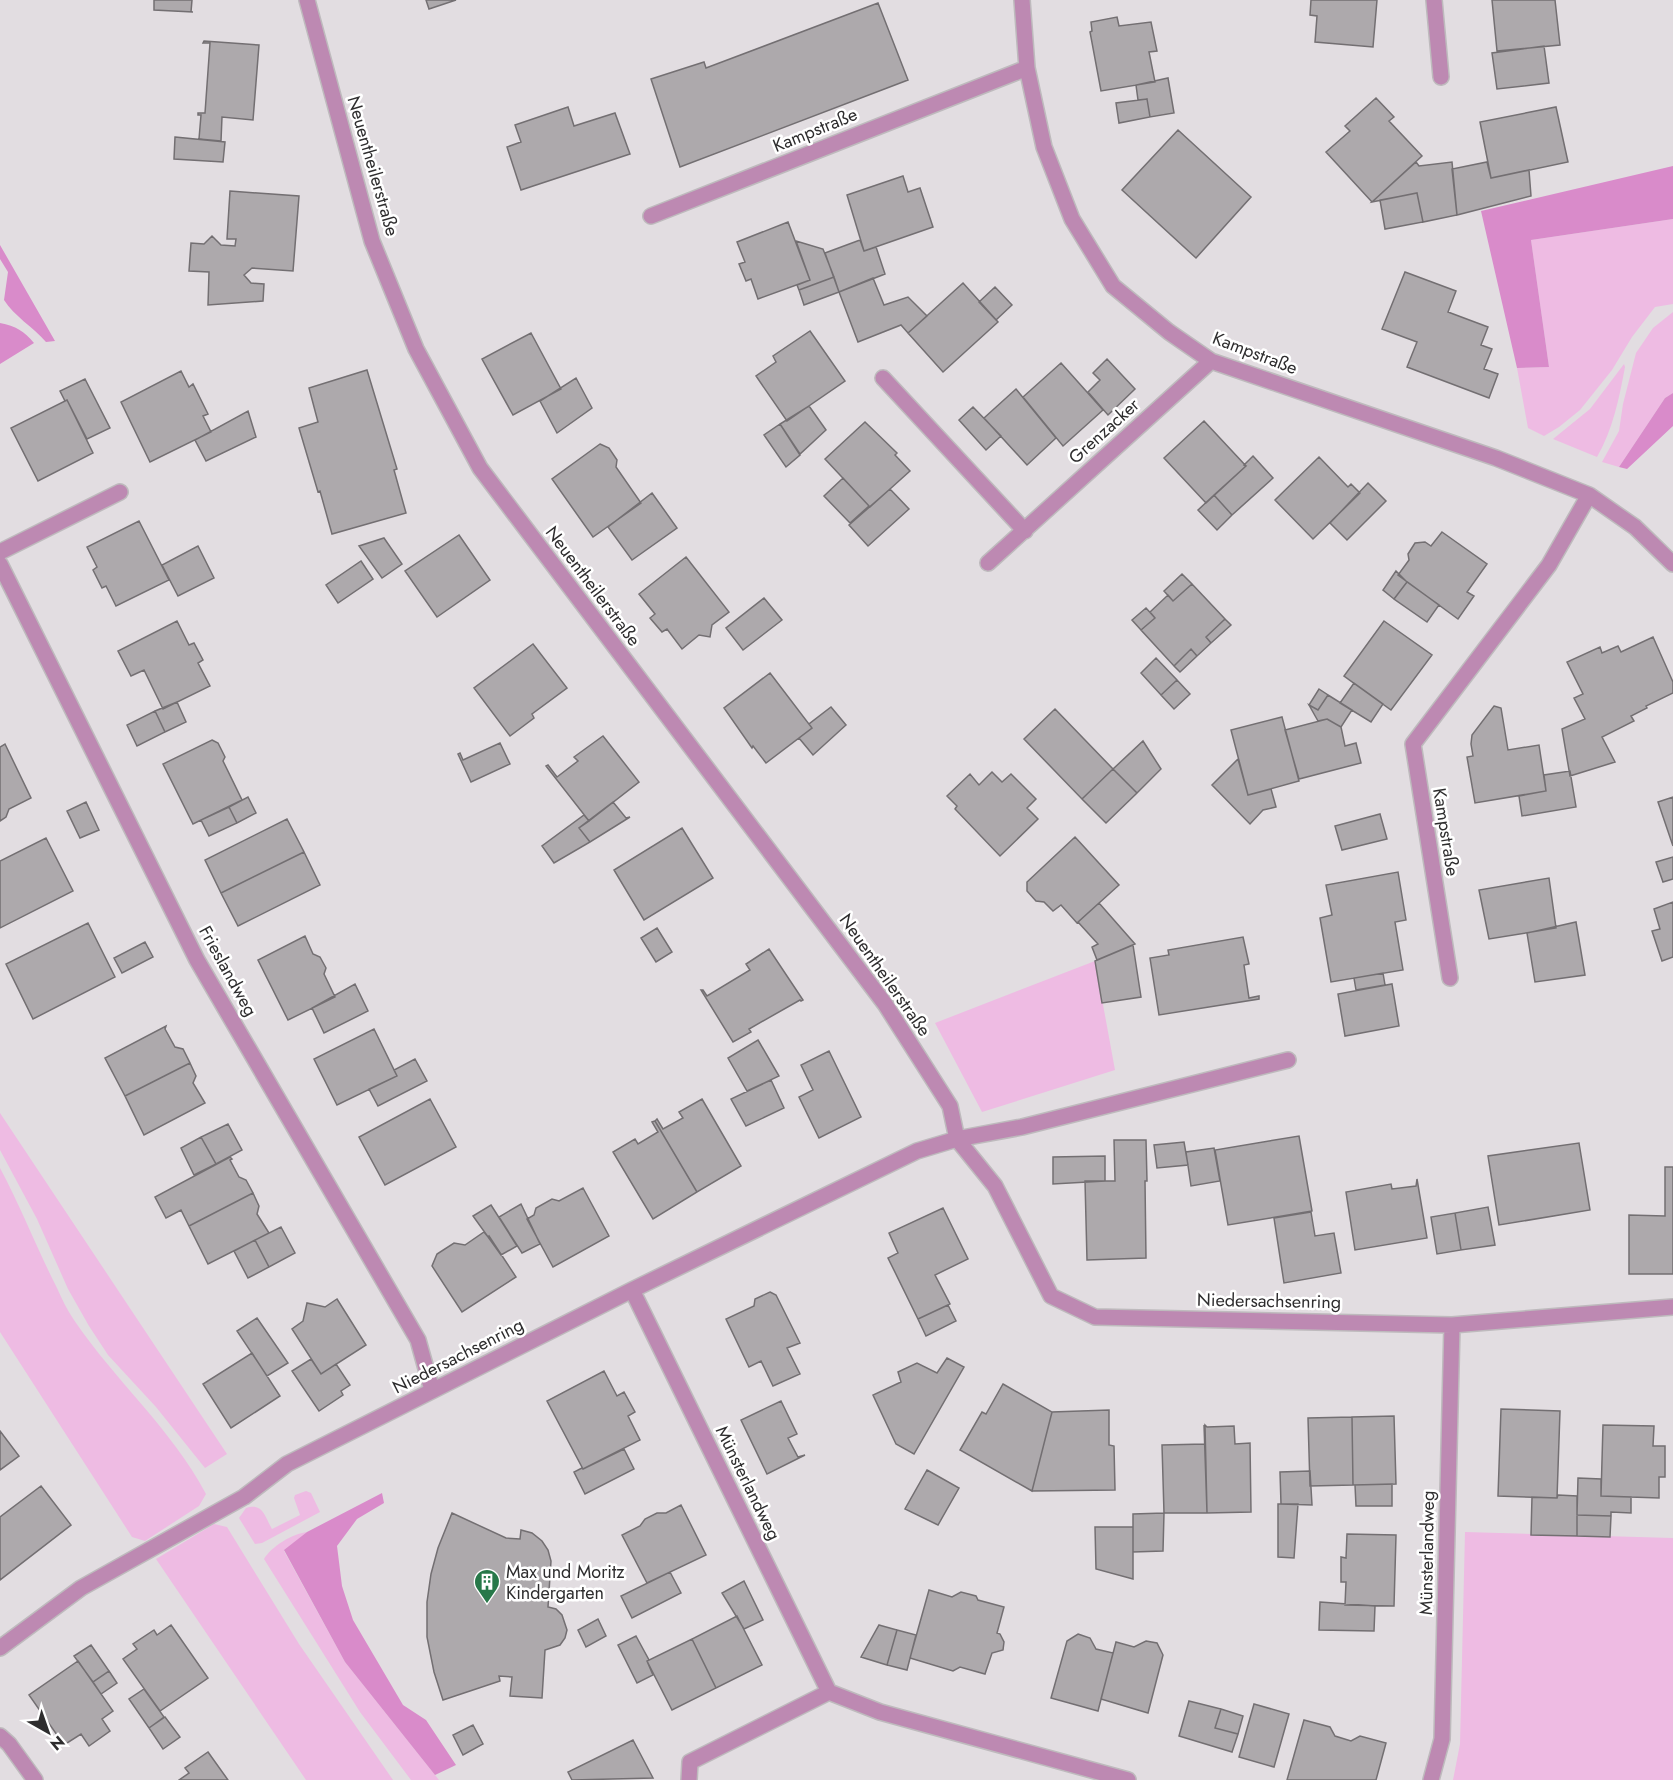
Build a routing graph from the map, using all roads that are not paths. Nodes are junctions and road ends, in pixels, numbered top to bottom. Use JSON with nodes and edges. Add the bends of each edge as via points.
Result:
{"nodes":[{"id":1,"x":307,"y":0,"type":"edge"},
{"id":2,"x":1022,"y":0,"type":"edge"},
{"id":3,"x":1434,"y":0,"type":"edge"},
{"id":4,"x":1027,"y":68,"type":"junction"},
{"id":5,"x":1441,"y":76,"type":"dead end"},
{"id":6,"x":651,"y":216,"type":"dead end"},
{"id":7,"x":1211,"y":361,"type":"junction"},
{"id":8,"x":883,"y":378,"type":"dead end"},
{"id":9,"x":120,"y":492,"type":"dead end"},
{"id":10,"x":1589,"y":495,"type":"junction"},
{"id":11,"x":1025,"y":531,"type":"junction"},
{"id":12,"x":0,"y":552,"type":"edge"},
{"id":13,"x":988,"y":563,"type":"dead end"},
{"id":14,"x":0,"y":564,"type":"edge"},
{"id":15,"x":1673,"y":564,"type":"edge"},
{"id":16,"x":1450,"y":978,"type":"dead end"},
{"id":17,"x":1287,"y":1060,"type":"dead end"},
{"id":18,"x":957,"y":1139,"type":"junction"},
{"id":19,"x":632,"y":1290,"type":"junction"},
{"id":20,"x":1673,"y":1307,"type":"edge"},
{"id":21,"x":1452,"y":1325,"type":"junction"},
{"id":22,"x":432,"y":1390,"type":"junction"},
{"id":23,"x":0,"y":1648,"type":"edge"},
{"id":24,"x":829,"y":1692,"type":"junction"},
{"id":25,"x":0,"y":1736,"type":"edge"},
{"id":26,"x":35,"y":1780,"type":"edge"},
{"id":27,"x":689,"y":1780,"type":"edge"},
{"id":28,"x":1128,"y":1780,"type":"edge"},
{"id":29,"x":1431,"y":1780,"type":"edge"}],
"edges":[{"from":1,"to":18,"type":"street","name":"Neuentheilerstraße","via":[[372,241],[416,349],[480,468],[885,1004],[950,1106]]},
{"from":2,"to":4,"type":"street","name":"Kampstraße"},
{"from":3,"to":5,"type":"street"},
{"from":4,"to":6,"type":"street","name":"Kampstraße"},
{"from":4,"to":7,"type":"street","name":"Kampstraße","via":[[1044,147],[1072,219],[1113,286]]},
{"from":7,"to":10,"type":"street","name":"Kampstraße","via":[[1496,458]]},
{"from":7,"to":11,"type":"street","name":"Grenzacker"},
{"from":8,"to":11,"type":"street"},
{"from":9,"to":12,"type":"street"},
{"from":10,"to":15,"type":"street","name":"Kampstraße","via":[[1635,526]]},
{"from":10,"to":16,"type":"street","name":"Kampstraße","via":[[1549,565],[1413,744]]},
{"from":11,"to":13,"type":"street","name":"Grenzacker"},
{"from":14,"to":22,"type":"street","name":"Frieslandweg","via":[[194,954],[418,1340]]},
{"from":17,"to":18,"type":"street","name":"Niedersachsenring","via":[[1022,1127]]},
{"from":18,"to":19,"type":"street","name":"Niedersachsenring","via":[[918,1151]]},
{"from":18,"to":21,"type":"street","name":"Niedersachsenring","via":[[995,1186],[1051,1296],[1095,1317]]},
{"from":19,"to":22,"type":"street","name":"Niedersachsenring"},
{"from":19,"to":24,"type":"street","name":"Münsterlandweg"},
{"from":20,"to":21,"type":"street","name":"Niedersachsenring"},
{"from":21,"to":29,"type":"street","name":"Münsterlandweg","via":[[1442,1738]]},
{"from":22,"to":23,"type":"street","name":"Niedersachsenring","via":[[287,1464],[244,1497],[81,1588]]},
{"from":24,"to":27,"type":"street","via":[[690,1762]]},
{"from":24,"to":28,"type":"street","via":[[880,1713]]},
{"from":25,"to":26,"type":"street"}]}
